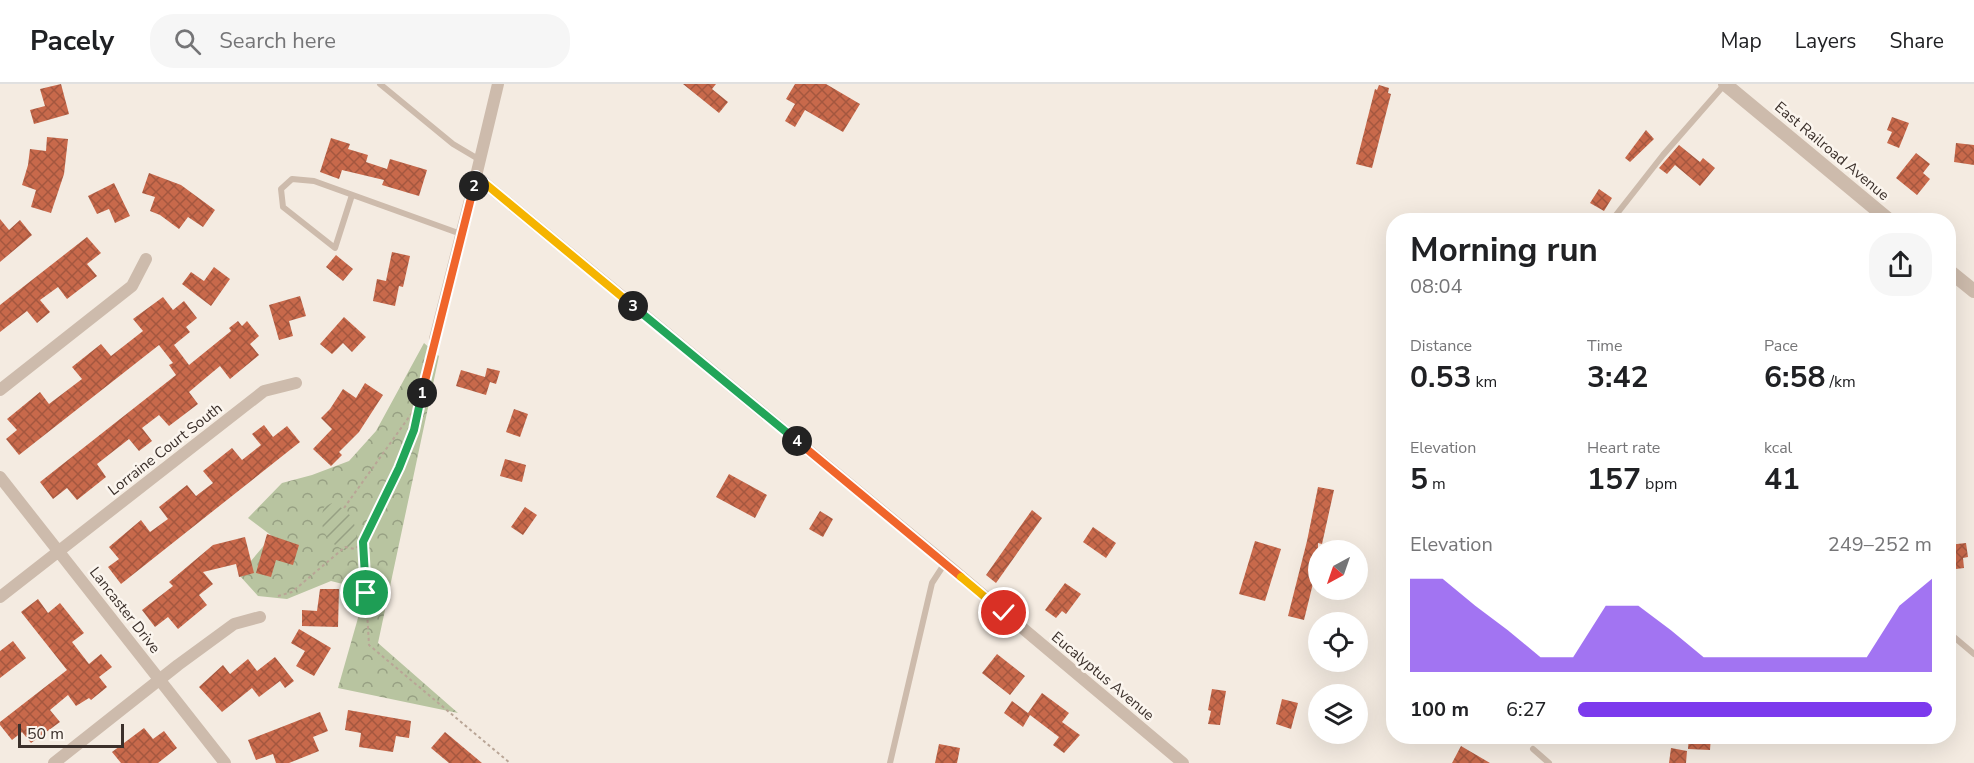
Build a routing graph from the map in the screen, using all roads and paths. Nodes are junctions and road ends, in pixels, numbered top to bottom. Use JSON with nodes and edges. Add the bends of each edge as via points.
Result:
{"nodes":[{"id":1,"x":381,"y":84,"type":"edge"},
{"id":2,"x":498,"y":84,"type":"edge"},
{"id":3,"x":1725,"y":84,"type":"edge"},
{"id":4,"x":480,"y":160,"type":"junction"},
{"id":5,"x":476,"y":176,"type":"junction"},
{"id":6,"x":352,"y":195,"type":"junction"},
{"id":7,"x":1617,"y":213,"type":"edge"},
{"id":8,"x":1881,"y":213,"type":"edge"},
{"id":9,"x":461,"y":234,"type":"junction"},
{"id":10,"x":146,"y":259,"type":"dead end"},
{"id":11,"x":1956,"y":276,"type":"edge"},
{"id":12,"x":1974,"y":291,"type":"edge"},
{"id":13,"x":435,"y":339,"type":"joint"},
{"id":14,"x":296,"y":383,"type":"dead end"},
{"id":15,"x":0,"y":390,"type":"edge"},
{"id":16,"x":421,"y":400,"type":"junction"},
{"id":17,"x":0,"y":477,"type":"edge"},
{"id":18,"x":344,"y":508,"type":"dead end"},
{"id":19,"x":363,"y":542,"type":"junction"},
{"id":20,"x":58,"y":550,"type":"junction"},
{"id":21,"x":945,"y":563,"type":"junction"},
{"id":22,"x":278,"y":596,"type":"dead end"},
{"id":23,"x":0,"y":597,"type":"edge"},
{"id":24,"x":260,"y":617,"type":"dead end"},
{"id":25,"x":1956,"y":639,"type":"edge"},
{"id":26,"x":1974,"y":654,"type":"edge"},
{"id":27,"x":160,"y":680,"type":"junction"},
{"id":28,"x":1533,"y":749,"type":"dead end"},
{"id":29,"x":54,"y":763,"type":"edge"},
{"id":30,"x":225,"y":763,"type":"edge"},
{"id":31,"x":510,"y":763,"type":"edge"},
{"id":32,"x":890,"y":763,"type":"edge"},
{"id":33,"x":1183,"y":763,"type":"edge"},
{"id":34,"x":1549,"y":763,"type":"edge"}],
"edges":[{"from":1,"to":4,"type":"lane","via":[[453,144]]},
{"from":2,"to":4,"type":"street"},
{"from":3,"to":7,"type":"lane"},
{"from":3,"to":8,"type":"street","name":"East Railroad Avenue"},
{"from":4,"to":5,"type":"street"},
{"from":5,"to":9,"type":"street"},
{"from":5,"to":21,"type":"street","name":"Eucalyptus Avenue"},
{"from":6,"to":6,"type":"lane","via":[[314,181],[292,179],[281,189],[283,207],[334,248]]},
{"from":6,"to":9,"type":"lane"},
{"from":9,"to":13,"type":"street"},
{"from":10,"to":15,"type":"street","via":[[132,286]]},
{"from":11,"to":12,"type":"street"},
{"from":13,"to":16,"type":"path"},
{"from":14,"to":20,"type":"street","name":"Lorraine Court South","via":[[264,391]]},
{"from":16,"to":18,"type":"path"},
{"from":16,"to":19,"type":"path","via":[[399,468]]},
{"from":17,"to":20,"type":"street","name":"Lancaster Drive"},
{"from":19,"to":22,"type":"path","via":[[355,549],[345,547],[292,592]]},
{"from":19,"to":31,"type":"path","via":[[369,645]]},
{"from":20,"to":23,"type":"street","name":"Lorraine Court South"},
{"from":20,"to":27,"type":"street","name":"Lancaster Drive"},
{"from":21,"to":32,"type":"lane","via":[[932,584]]},
{"from":21,"to":33,"type":"street","name":"Eucalyptus Avenue"},
{"from":24,"to":27,"type":"street","via":[[234,624]]},
{"from":25,"to":26,"type":"lane"},
{"from":27,"to":29,"type":"street"},
{"from":27,"to":30,"type":"street","name":"Lancaster Drive"},
{"from":28,"to":34,"type":"lane"}]}
